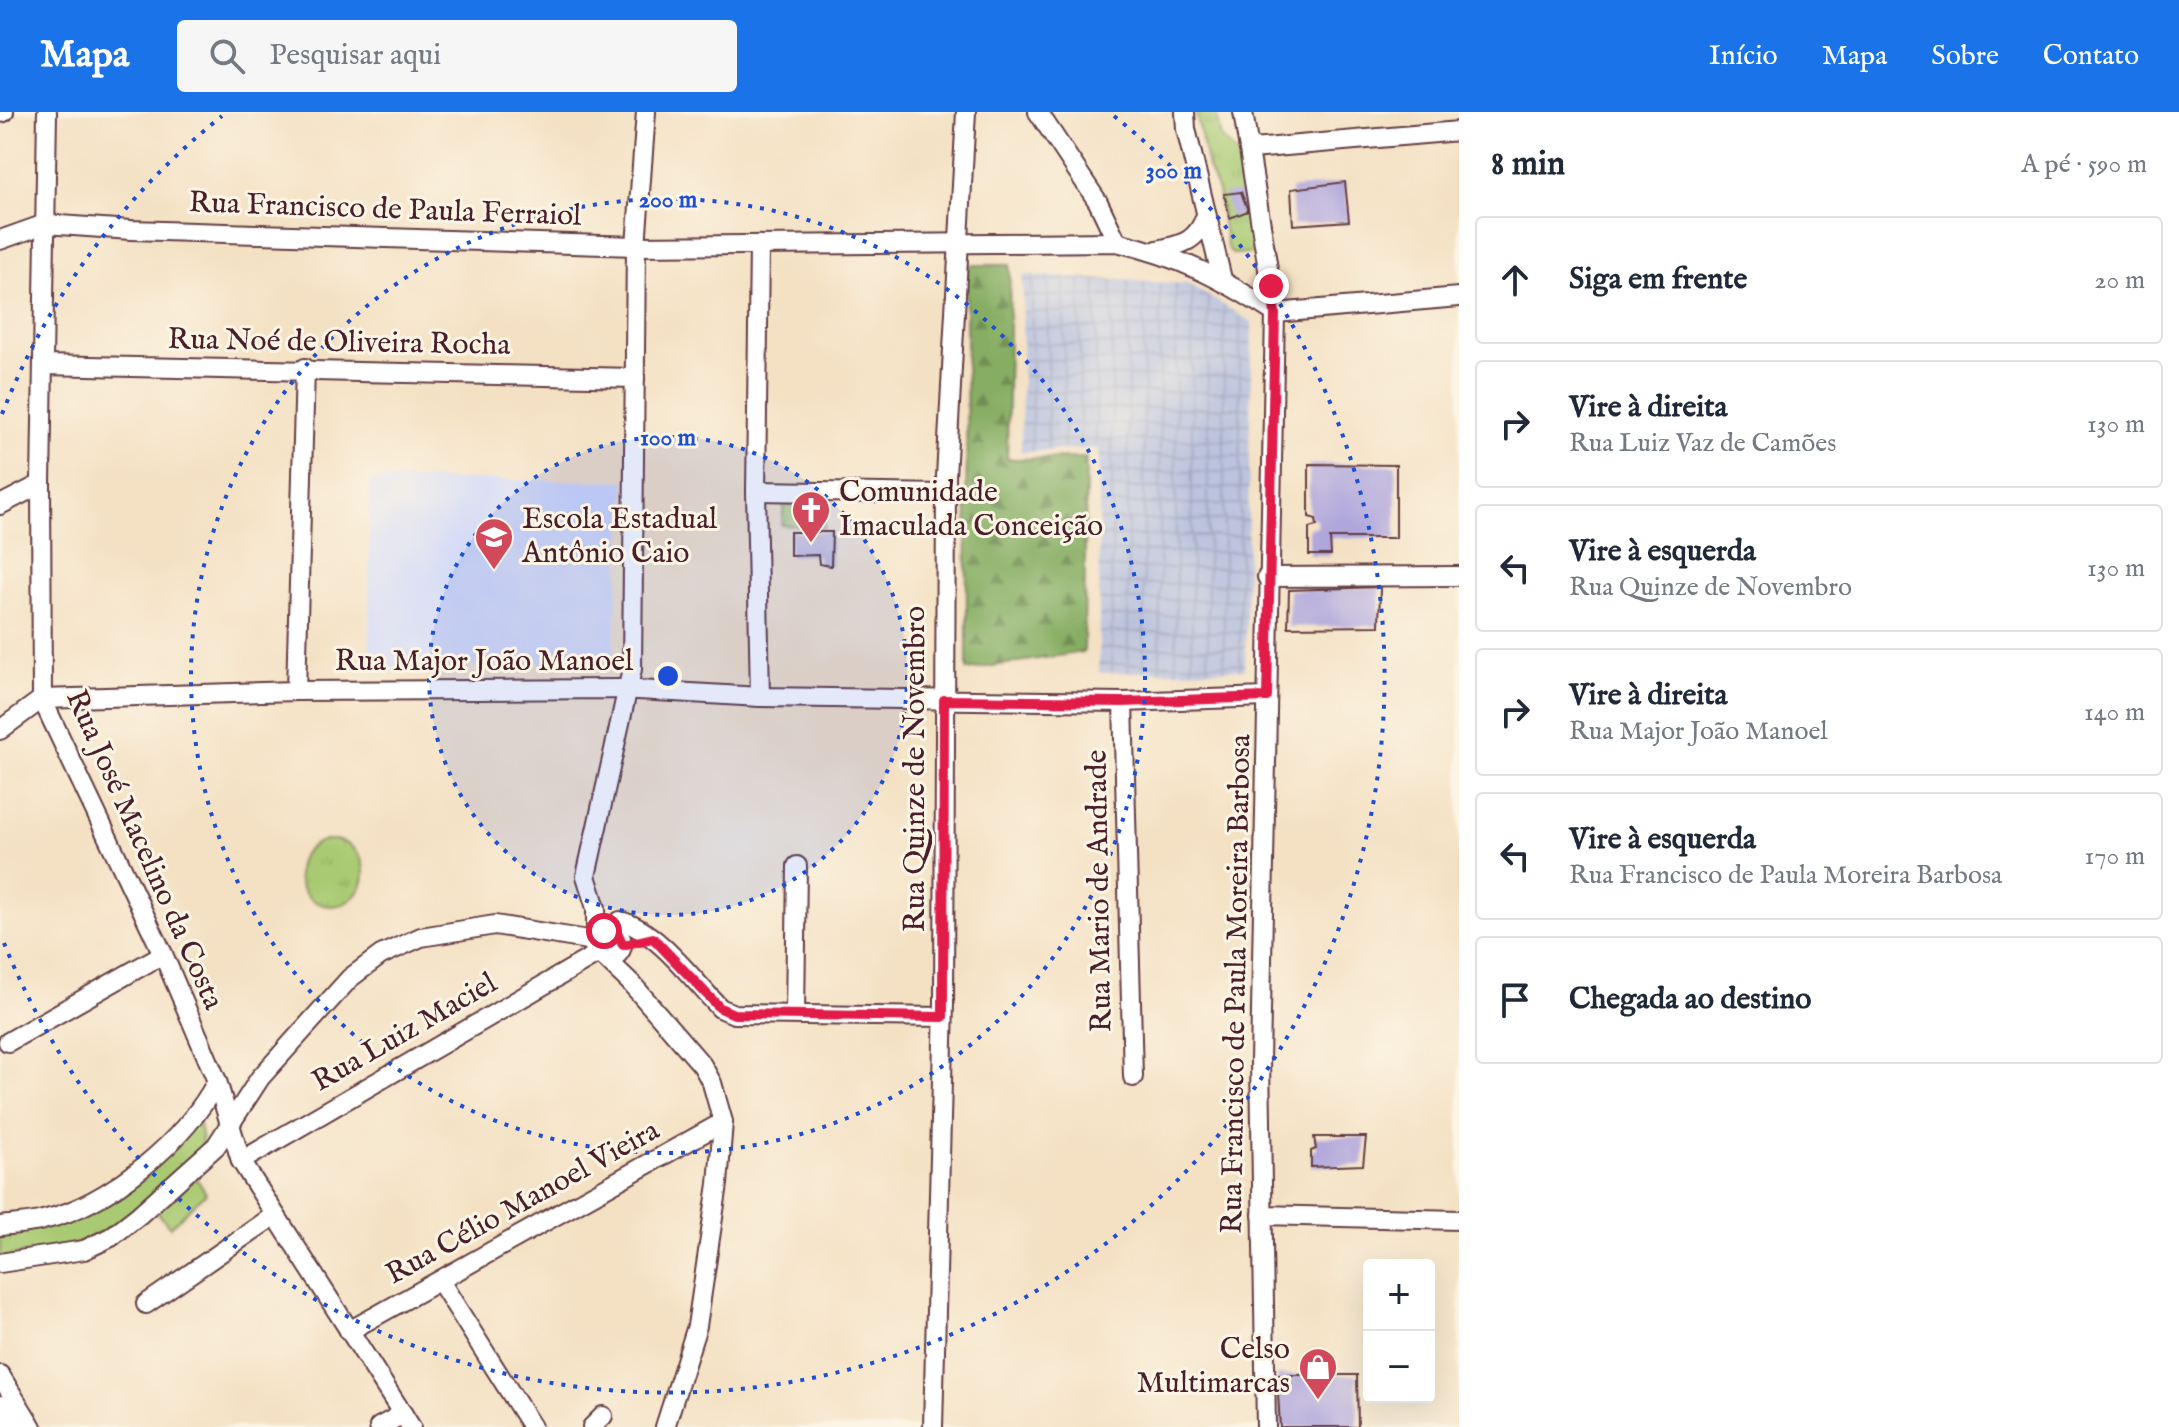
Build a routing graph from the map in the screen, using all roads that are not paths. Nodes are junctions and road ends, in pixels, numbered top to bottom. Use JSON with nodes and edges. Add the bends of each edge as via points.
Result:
{"nodes":[{"id":1,"x":47,"y":112,"type":"edge"},
{"id":2,"x":646,"y":112,"type":"edge"},
{"id":3,"x":966,"y":112,"type":"edge"},
{"id":4,"x":1038,"y":112,"type":"edge"},
{"id":5,"x":1185,"y":112,"type":"edge"},
{"id":6,"x":1243,"y":112,"type":"edge"},
{"id":7,"x":1459,"y":131,"type":"edge"},
{"id":8,"x":1252,"y":149,"type":"junction"},
{"id":9,"x":1206,"y":215,"type":"junction"},
{"id":10,"x":45,"y":224,"type":"junction"},
{"id":11,"x":0,"y":240,"type":"edge"},
{"id":12,"x":1117,"y":242,"type":"junction"},
{"id":13,"x":961,"y":243,"type":"junction"},
{"id":14,"x":636,"y":246,"type":"junction"},
{"id":15,"x":759,"y":246,"type":"junction"},
{"id":16,"x":1154,"y":251,"type":"junction"},
{"id":17,"x":1222,"y":279,"type":"junction"},
{"id":18,"x":1459,"y":297,"type":"edge"},
{"id":19,"x":1275,"y":313,"type":"junction"},
{"id":20,"x":43,"y":365,"type":"junction"},
{"id":21,"x":305,"y":368,"type":"junction"},
{"id":22,"x":635,"y":378,"type":"junction"},
{"id":23,"x":41,"y":484,"type":"junction"},
{"id":24,"x":756,"y":491,"type":"junction"},
{"id":25,"x":946,"y":494,"type":"junction"},
{"id":26,"x":0,"y":505,"type":"edge"},
{"id":27,"x":1459,"y":576,"type":"edge"},
{"id":28,"x":1267,"y":577,"type":"junction"},
{"id":29,"x":629,"y":689,"type":"junction"},
{"id":30,"x":296,"y":691,"type":"junction"},
{"id":31,"x":760,"y":697,"type":"junction"},
{"id":32,"x":1267,"y":697,"type":"junction"},
{"id":33,"x":42,"y":699,"type":"junction"},
{"id":34,"x":944,"y":700,"type":"junction"},
{"id":35,"x":1123,"y":702,"type":"junction"},
{"id":36,"x":0,"y":730,"type":"edge"},
{"id":37,"x":797,"y":866,"type":"dead end"},
{"id":38,"x":596,"y":908,"type":"junction"},
{"id":39,"x":622,"y":938,"type":"junction"},
{"id":40,"x":598,"y":947,"type":"junction"},
{"id":41,"x":163,"y":954,"type":"junction"},
{"id":42,"x":631,"y":983,"type":"junction"},
{"id":43,"x":795,"y":1014,"type":"junction"},
{"id":44,"x":943,"y":1017,"type":"junction"},
{"id":45,"x":8,"y":1042,"type":"dead end"},
{"id":46,"x":1133,"y":1077,"type":"dead end"},
{"id":47,"x":217,"y":1081,"type":"junction"},
{"id":48,"x":723,"y":1122,"type":"junction"},
{"id":49,"x":227,"y":1125,"type":"junction"},
{"id":50,"x":241,"y":1161,"type":"junction"},
{"id":51,"x":275,"y":1215,"type":"junction"},
{"id":52,"x":1262,"y":1215,"type":"junction"},
{"id":53,"x":1459,"y":1220,"type":"edge"},
{"id":54,"x":0,"y":1226,"type":"edge"},
{"id":55,"x":0,"y":1263,"type":"edge"},
{"id":56,"x":440,"y":1281,"type":"junction"},
{"id":57,"x":146,"y":1304,"type":"dead end"},
{"id":58,"x":349,"y":1331,"type":"junction"},
{"id":59,"x":0,"y":1375,"type":"edge"},
{"id":60,"x":0,"y":1405,"type":"edge"},
{"id":61,"x":408,"y":1423,"type":"edge"},
{"id":62,"x":13,"y":1427,"type":"edge"},
{"id":63,"x":32,"y":1427,"type":"edge"},
{"id":64,"x":379,"y":1427,"type":"edge"},
{"id":65,"x":532,"y":1427,"type":"edge"},
{"id":66,"x":665,"y":1427,"type":"edge"},
{"id":67,"x":933,"y":1427,"type":"edge"},
{"id":68,"x":1266,"y":1427,"type":"edge"}],
"edges":[{"from":1,"to":10,"type":"street","name":"Rua José Macelino da Costa"},
{"from":2,"to":14,"type":"street"},
{"from":3,"to":13,"type":"street","name":"Rua Quinze de Novembro"},
{"from":4,"to":12,"type":"street","via":[[1098,202]]},
{"from":5,"to":9,"type":"street"},
{"from":6,"to":8,"type":"street","name":"Rua Francisco de Paula Moreira Barbosa"},
{"from":7,"to":8,"type":"street"},
{"from":8,"to":19,"type":"street","name":"Rua Francisco de Paula Moreira Barbosa"},
{"from":9,"to":16,"type":"street","via":[[1196,236]]},
{"from":9,"to":17,"type":"street"},
{"from":10,"to":11,"type":"street"},
{"from":10,"to":14,"type":"street","name":"Rua Francisco de Paula Ferraiol"},
{"from":10,"to":20,"type":"street","name":"Rua José Macelino da Costa"},
{"from":12,"to":13,"type":"street","name":"Rua Francisco de Paula Ferraiol"},
{"from":12,"to":16,"type":"street","name":"Rua Francisco de Paula Ferraiol"},
{"from":13,"to":15,"type":"street","name":"Rua Francisco de Paula Ferraiol"},
{"from":13,"to":25,"type":"street","name":"Rua Quinze de Novembro"},
{"from":14,"to":15,"type":"street","name":"Rua Francisco de Paula Ferraiol"},
{"from":14,"to":22,"type":"street"},
{"from":15,"to":24,"type":"street"},
{"from":16,"to":17,"type":"street","name":"Rua Francisco de Paula Ferraiol"},
{"from":17,"to":19,"type":"street","name":"Rua Francisco de Paula Ferraiol"},
{"from":18,"to":19,"type":"street"},
{"from":19,"to":28,"type":"street","name":"Rua Francisco de Paula Moreira Barbosa"},
{"from":20,"to":21,"type":"street","name":"Rua Noé de Oliveira Rocha"},
{"from":20,"to":23,"type":"street","name":"Rua José Macelino da Costa"},
{"from":21,"to":22,"type":"street","name":"Rua Noé de Oliveira Rocha"},
{"from":21,"to":30,"type":"street"},
{"from":22,"to":29,"type":"street"},
{"from":23,"to":26,"type":"street"},
{"from":23,"to":33,"type":"street","name":"Rua José Macelino da Costa"},
{"from":24,"to":25,"type":"street"},
{"from":24,"to":31,"type":"street"},
{"from":25,"to":34,"type":"street","name":"Rua Quinze de Novembro"},
{"from":27,"to":28,"type":"street"},
{"from":28,"to":32,"type":"street","name":"Rua Francisco de Paula Moreira Barbosa"},
{"from":29,"to":30,"type":"street","name":"Rua Major João Manoel"},
{"from":29,"to":31,"type":"street","name":"Rua Major João Manoel"},
{"from":29,"to":38,"type":"street","via":[[586,876]]},
{"from":30,"to":33,"type":"street","name":"Rua Major João Manoel"},
{"from":31,"to":34,"type":"street","name":"Rua Major João Manoel"},
{"from":32,"to":35,"type":"street","name":"Rua Major João Manoel"},
{"from":32,"to":52,"type":"street","name":"Rua Francisco de Paula Moreira Barbosa"},
{"from":33,"to":36,"type":"street"},
{"from":33,"to":41,"type":"street","name":"Rua José Macelino da Costa"},
{"from":34,"to":35,"type":"street","name":"Rua Major João Manoel"},
{"from":34,"to":44,"type":"street","name":"Rua Quinze de Novembro"},
{"from":35,"to":46,"type":"street","name":"Rua Mario de Andrade"},
{"from":37,"to":43,"type":"street"},
{"from":38,"to":39,"type":"street"},
{"from":38,"to":40,"type":"street"},
{"from":39,"to":40,"type":"street","via":[[609,930]]},
{"from":39,"to":40,"type":"street","name":"Rua Luiz Maciel","via":[[618,955]]},
{"from":39,"to":42,"type":"street"},
{"from":39,"to":43,"type":"street","via":[[653,938],[720,1008],[734,1014]]},
{"from":40,"to":42,"type":"street"},
{"from":40,"to":49,"type":"street","via":[[495,925],[421,937],[381,955],[340,989],[260,1078]]},
{"from":40,"to":50,"type":"street","name":"Rua Luiz Maciel"},
{"from":41,"to":45,"type":"street"},
{"from":41,"to":47,"type":"street","name":"Rua José Macelino da Costa"},
{"from":42,"to":48,"type":"street","via":[[702,1065]]},
{"from":43,"to":44,"type":"street"},
{"from":44,"to":67,"type":"street","name":"Rua Quinze de Novembro"},
{"from":47,"to":49,"type":"street","name":"Rua José Macelino da Costa"},
{"from":47,"to":54,"type":"street","via":[[206,1102],[128,1180],[61,1214]]},
{"from":48,"to":56,"type":"street","name":"Rua Célio Manoel Vieira"},
{"from":48,"to":66,"type":"street","via":[[697,1326]]},
{"from":49,"to":50,"type":"street","name":"Rua José Macelino da Costa"},
{"from":49,"to":55,"type":"street","via":[[216,1146],[111,1237],[84,1250]]},
{"from":50,"to":51,"type":"street","name":"Rua José Macelino da Costa"},
{"from":51,"to":57,"type":"street"},
{"from":51,"to":58,"type":"street","name":"Rua José Macelino da Costa"},
{"from":52,"to":53,"type":"street"},
{"from":52,"to":68,"type":"street","name":"Rua Francisco de Paula Moreira Barbosa"},
{"from":56,"to":58,"type":"street","name":"Rua Célio Manoel Vieira"},
{"from":56,"to":65,"type":"street"},
{"from":58,"to":61,"type":"street","name":"Rua José Macelino da Costa"},
{"from":59,"to":63,"type":"street"},
{"from":60,"to":62,"type":"street"},
{"from":61,"to":64,"type":"street"}]}
